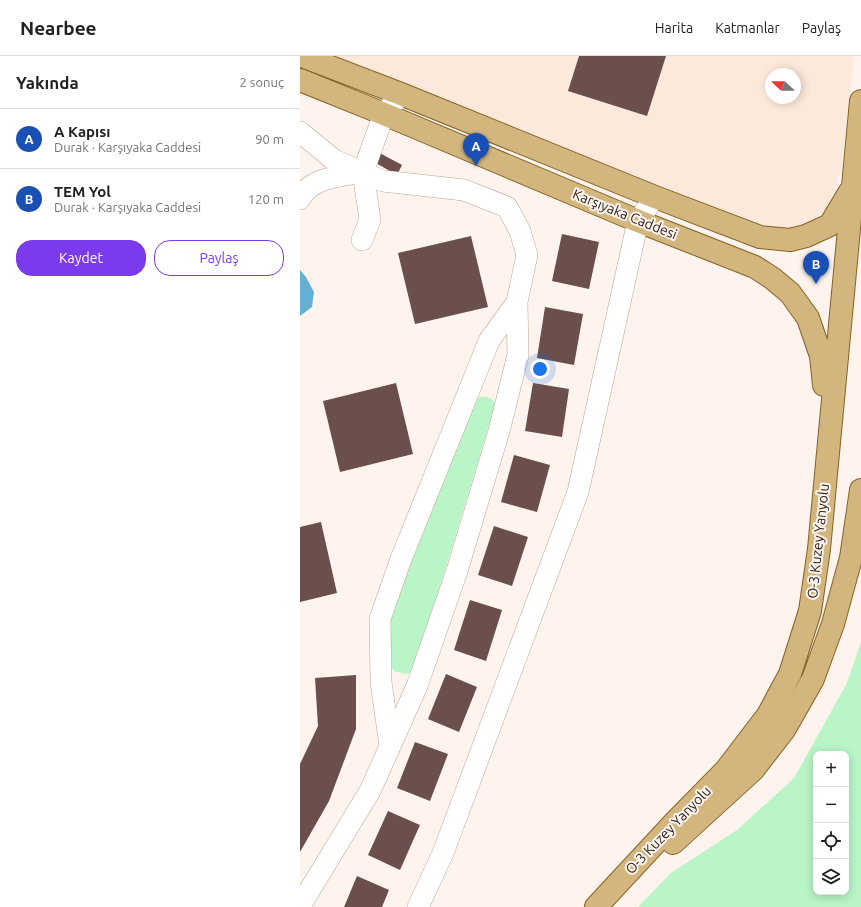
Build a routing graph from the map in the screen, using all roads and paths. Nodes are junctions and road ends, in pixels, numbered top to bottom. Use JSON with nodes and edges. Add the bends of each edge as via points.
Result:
{"nodes":[{"id":1,"x":302,"y":56,"type":"edge"},
{"id":2,"x":300,"y":80,"type":"edge"},
{"id":3,"x":401,"y":94,"type":"junction"},
{"id":4,"x":861,"y":101,"type":"edge"},
{"id":5,"x":384,"y":114,"type":"junction"},
{"id":6,"x":300,"y":132,"type":"edge"},
{"id":7,"x":363,"y":172,"type":"junction"},
{"id":8,"x":853,"y":186,"type":"junction"},
{"id":9,"x":655,"y":197,"type":"junction"},
{"id":10,"x":300,"y":199,"type":"edge"},
{"id":11,"x":638,"y":221,"type":"junction"},
{"id":12,"x":362,"y":240,"type":"dead end"},
{"id":13,"x":517,"y":302,"type":"junction"},
{"id":14,"x":828,"y":452,"type":"junction"},
{"id":15,"x":861,"y":490,"type":"edge"},
{"id":16,"x":390,"y":746,"type":"junction"},
{"id":17,"x":300,"y":906,"type":"edge"},
{"id":18,"x":418,"y":907,"type":"edge"},
{"id":19,"x":596,"y":907,"type":"edge"},
{"id":20,"x":602,"y":907,"type":"edge"}],
"edges":[{"from":1,"to":3,"type":"main road","name":"Karşıyaka Caddesi"},
{"from":2,"to":5,"type":"main road","name":"Karşıyaka Caddesi"},
{"from":3,"to":5,"type":"street"},
{"from":3,"to":9,"type":"main road","name":"Karşıyaka Caddesi"},
{"from":4,"to":8,"type":"main road","name":"O-3 Kuzey Yanyolu"},
{"from":5,"to":7,"type":"street"},
{"from":5,"to":11,"type":"main road","name":"Karşıyaka Caddesi"},
{"from":6,"to":7,"type":"street","via":[[334,160]]},
{"from":7,"to":10,"type":"street","via":[[322,180],[303,193]]},
{"from":7,"to":12,"type":"street","via":[[370,220]]},
{"from":7,"to":13,"type":"street","via":[[383,181],[464,190],[507,207],[520,231],[527,255]]},
{"from":8,"to":9,"type":"main road","name":"Karşıyaka Caddesi","via":[[830,225],[790,240],[760,237]]},
{"from":8,"to":14,"type":"main road","name":"O-3 Kuzey Yanyolu"},
{"from":9,"to":11,"type":"street"},
{"from":11,"to":14,"type":"main road","name":"Karşıyaka Caddesi","via":[[755,267],[790,293],[808,318],[822,356]]},
{"from":11,"to":18,"type":"street","via":[[578,492],[443,853]]},
{"from":13,"to":16,"type":"street","via":[[518,355],[499,431],[457,571],[420,679]]},
{"from":13,"to":16,"type":"street","via":[[489,341],[401,559],[380,619],[381,682]]},
{"from":14,"to":19,"type":"main road","name":"O-3 Kuzey Yanyolu","via":[[810,612],[790,674],[768,716],[726,770]]},
{"from":15,"to":20,"type":"main road","via":[[851,558],[833,624],[812,679],[784,730],[754,770]]},
{"from":16,"to":17,"type":"street","via":[[370,791]]}]}
